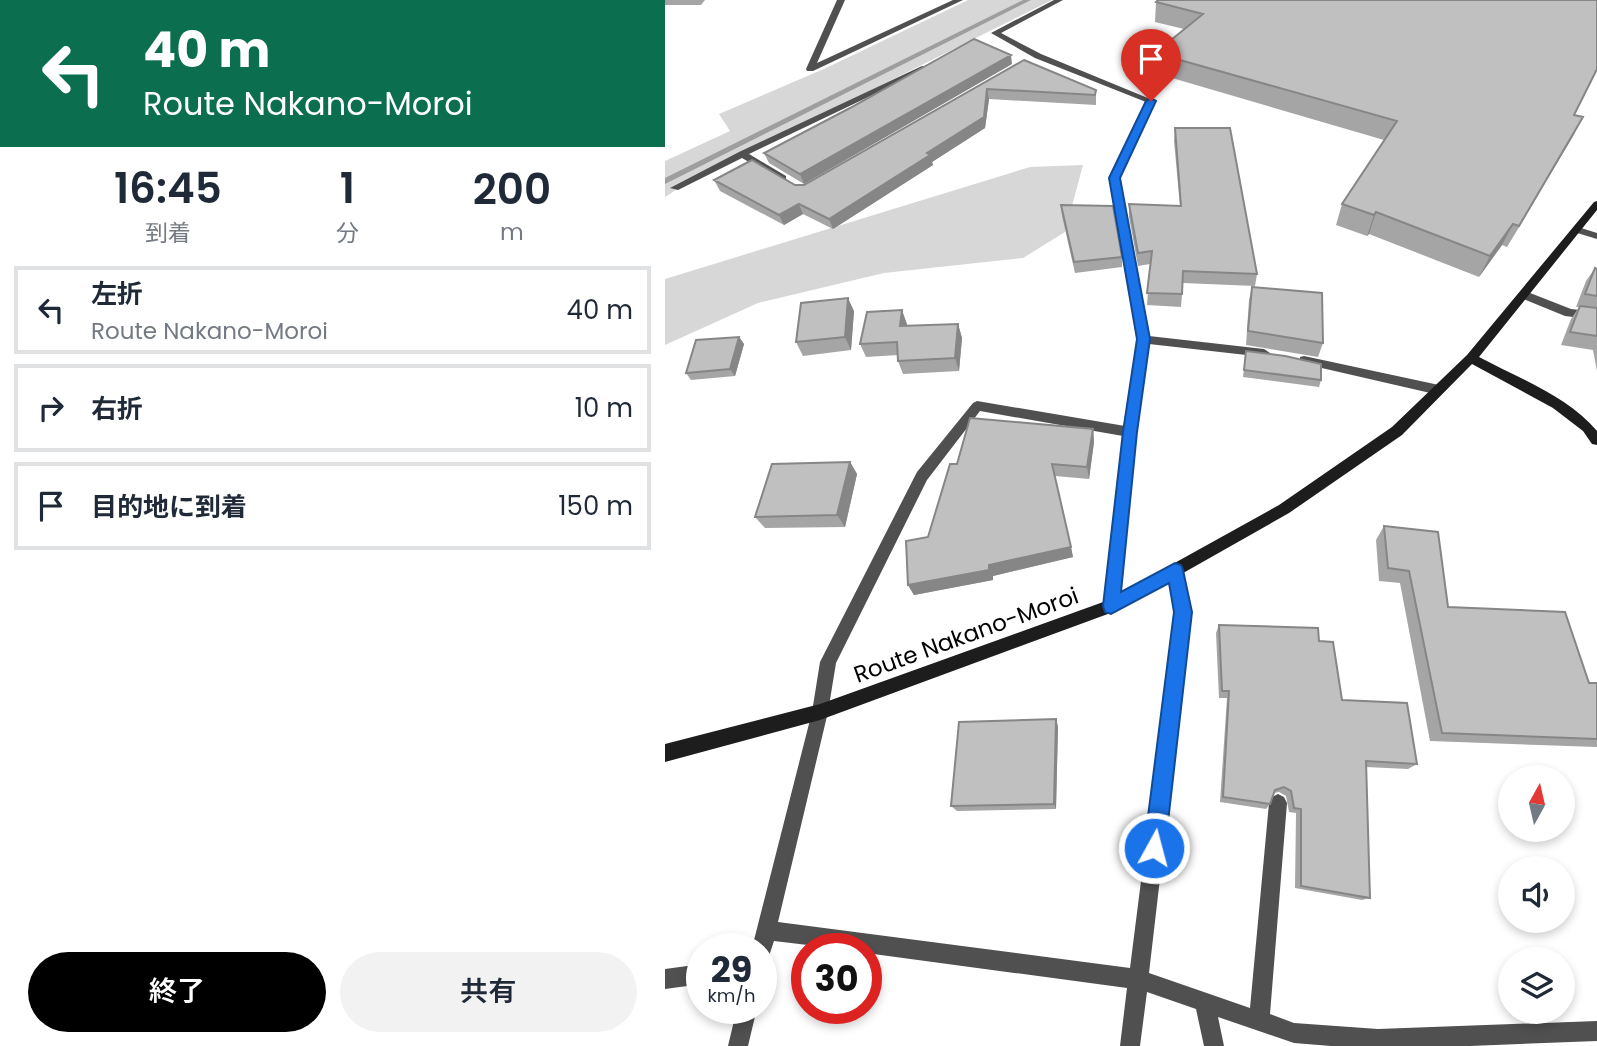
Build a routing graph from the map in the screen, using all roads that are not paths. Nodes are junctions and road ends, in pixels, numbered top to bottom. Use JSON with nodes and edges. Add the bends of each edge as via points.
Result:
{"nodes":[{"id":1,"x":841,"y":0,"type":"edge"},
{"id":2,"x":959,"y":0,"type":"edge"},
{"id":3,"x":1059,"y":0,"type":"edge"},
{"id":4,"x":1038,"y":57,"type":"junction"},
{"id":5,"x":1027,"y":63,"type":"edge"},
{"id":6,"x":929,"y":66,"type":"edge"},
{"id":7,"x":742,"y":154,"type":"junction"},
{"id":8,"x":794,"y":185,"type":"edge"},
{"id":9,"x":675,"y":188,"type":"dead end"},
{"id":10,"x":1597,"y":204,"type":"edge"},
{"id":11,"x":1578,"y":230,"type":"junction"},
{"id":12,"x":1597,"y":236,"type":"edge"},
{"id":13,"x":1525,"y":295,"type":"junction"},
{"id":14,"x":1597,"y":316,"type":"edge"},
{"id":15,"x":1143,"y":339,"type":"junction"},
{"id":16,"x":1271,"y":354,"type":"edge"},
{"id":17,"x":1471,"y":358,"type":"junction"},
{"id":18,"x":1297,"y":359,"type":"edge"},
{"id":19,"x":1439,"y":390,"type":"junction"},
{"id":20,"x":1130,"y":432,"type":"junction"},
{"id":21,"x":1597,"y":440,"type":"edge"},
{"id":22,"x":1175,"y":570,"type":"junction"},
{"id":23,"x":1111,"y":606,"type":"junction"},
{"id":24,"x":820,"y":712,"type":"junction"},
{"id":25,"x":665,"y":753,"type":"edge"},
{"id":26,"x":1278,"y":803,"type":"edge"},
{"id":27,"x":767,"y":930,"type":"junction"},
{"id":28,"x":766,"y":933,"type":"edge"},
{"id":29,"x":686,"y":976,"type":"edge"},
{"id":30,"x":665,"y":979,"type":"edge"},
{"id":31,"x":1138,"y":979,"type":"junction"},
{"id":32,"x":1204,"y":1001,"type":"junction"},
{"id":33,"x":1259,"y":1021,"type":"junction"},
{"id":34,"x":743,"y":1024,"type":"edge"},
{"id":35,"x":1597,"y":1031,"type":"edge"},
{"id":36,"x":738,"y":1046,"type":"edge"},
{"id":37,"x":1130,"y":1046,"type":"edge"},
{"id":38,"x":1215,"y":1046,"type":"edge"}],
"edges":[{"from":1,"to":2,"type":"street","via":[[810,69]]},
{"from":3,"to":4,"type":"street","via":[[991,35]]},
{"from":4,"to":5,"type":"street"},
{"from":4,"to":15,"type":"street","via":[[1151,101],[1114,178]]},
{"from":6,"to":7,"type":"street"},
{"from":7,"to":8,"type":"street"},
{"from":7,"to":9,"type":"street"},
{"from":10,"to":11,"type":"main road","name":"Route Nakano-Moroi"},
{"from":11,"to":12,"type":"street"},
{"from":11,"to":13,"type":"main road","name":"Route Nakano-Moroi"},
{"from":13,"to":14,"type":"street","via":[[1569,313]]},
{"from":13,"to":17,"type":"main road","name":"Route Nakano-Moroi"},
{"from":15,"to":16,"type":"street"},
{"from":15,"to":20,"type":"street"},
{"from":17,"to":19,"type":"main road","name":"Route Nakano-Moroi"},
{"from":17,"to":21,"type":"main road","via":[[1569,413]]},
{"from":18,"to":19,"type":"street"},
{"from":19,"to":22,"type":"main road","name":"Route Nakano-Moroi","via":[[1397,432],[1284,509]]},
{"from":20,"to":23,"type":"street"},
{"from":20,"to":24,"type":"street","via":[[977,406],[922,476],[828,663]]},
{"from":22,"to":23,"type":"main road","name":"Route Nakano-Moroi"},
{"from":22,"to":31,"type":"street","via":[[1183,612]]},
{"from":23,"to":24,"type":"main road","name":"Route Nakano-Moroi"},
{"from":24,"to":25,"type":"main road","name":"Route Nakano-Moroi"},
{"from":24,"to":27,"type":"street"},
{"from":26,"to":33,"type":"street"},
{"from":27,"to":28,"type":"street"},
{"from":27,"to":31,"type":"street"},
{"from":29,"to":30,"type":"street"},
{"from":31,"to":32,"type":"street"},
{"from":31,"to":37,"type":"street"},
{"from":32,"to":33,"type":"street"},
{"from":32,"to":38,"type":"street"},
{"from":33,"to":35,"type":"street","via":[[1294,1033],[1378,1039]]},
{"from":34,"to":36,"type":"street"}]}
